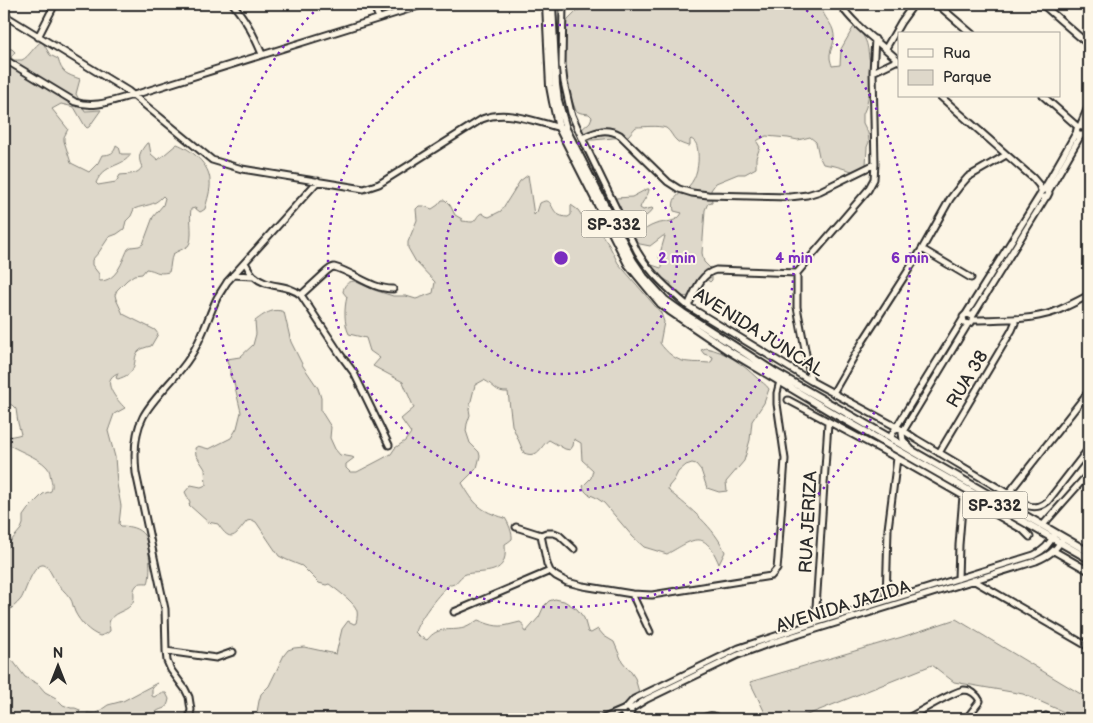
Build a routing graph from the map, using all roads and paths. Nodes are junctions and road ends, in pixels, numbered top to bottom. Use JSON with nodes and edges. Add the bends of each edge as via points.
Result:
{"nodes":[{"id":1,"x":56,"y":4,"type":"edge"},
{"id":2,"x":233,"y":4,"type":"edge"},
{"id":3,"x":373,"y":4,"type":"edge"},
{"id":4,"x":425,"y":4,"type":"edge"},
{"id":5,"x":546,"y":4,"type":"edge"},
{"id":6,"x":552,"y":4,"type":"edge"},
{"id":7,"x":563,"y":4,"type":"edge"},
{"id":8,"x":840,"y":4,"type":"edge"},
{"id":9,"x":914,"y":4,"type":"edge"},
{"id":10,"x":937,"y":4,"type":"edge"},
{"id":11,"x":1042,"y":4,"type":"edge"},
{"id":12,"x":4,"y":15,"type":"edge"},
{"id":13,"x":379,"y":18,"type":"junction"},
{"id":14,"x":970,"y":32,"type":"edge"},
{"id":15,"x":38,"y":37,"type":"junction"},
{"id":16,"x":875,"y":40,"type":"junction"},
{"id":17,"x":1089,"y":46,"type":"edge"},
{"id":18,"x":886,"y":48,"type":"junction"},
{"id":19,"x":262,"y":54,"type":"junction"},
{"id":20,"x":4,"y":59,"type":"edge"},
{"id":21,"x":898,"y":59,"type":"edge"},
{"id":22,"x":898,"y":60,"type":"edge"},
{"id":23,"x":873,"y":72,"type":"junction"},
{"id":24,"x":134,"y":95,"type":"junction"},
{"id":25,"x":942,"y":98,"type":"edge"},
{"id":26,"x":1045,"y":98,"type":"edge"},
{"id":27,"x":1089,"y":105,"type":"edge"},
{"id":28,"x":1089,"y":120,"type":"edge"},
{"id":29,"x":563,"y":128,"type":"junction"},
{"id":30,"x":1080,"y":130,"type":"junction"},
{"id":31,"x":582,"y":138,"type":"junction"},
{"id":32,"x":1006,"y":155,"type":"junction"},
{"id":33,"x":875,"y":164,"type":"junction"},
{"id":34,"x":318,"y":181,"type":"junction"},
{"id":35,"x":1044,"y":193,"type":"junction"},
{"id":36,"x":922,"y":249,"type":"junction"},
{"id":37,"x":245,"y":263,"type":"junction"},
{"id":38,"x":1089,"y":265,"type":"edge"},
{"id":39,"x":1089,"y":270,"type":"edge"},
{"id":40,"x":797,"y":273,"type":"junction"},
{"id":41,"x":233,"y":276,"type":"junction"},
{"id":42,"x":253,"y":276,"type":"junction"},
{"id":43,"x":971,"y":278,"type":"dead end"},
{"id":44,"x":393,"y":289,"type":"dead end"},
{"id":45,"x":301,"y":295,"type":"junction"},
{"id":46,"x":1089,"y":295,"type":"edge"},
{"id":47,"x":688,"y":306,"type":"junction"},
{"id":48,"x":968,"y":319,"type":"junction"},
{"id":49,"x":1015,"y":319,"type":"junction"},
{"id":50,"x":812,"y":381,"type":"junction"},
{"id":51,"x":780,"y":382,"type":"junction"},
{"id":52,"x":1089,"y":391,"type":"edge"},
{"id":53,"x":833,"y":393,"type":"junction"},
{"id":54,"x":788,"y":400,"type":"dead end"},
{"id":55,"x":828,"y":423,"type":"junction"},
{"id":56,"x":897,"y":427,"type":"junction"},
{"id":57,"x":904,"y":431,"type":"junction"},
{"id":58,"x":891,"y":438,"type":"junction"},
{"id":59,"x":390,"y":445,"type":"dead end"},
{"id":60,"x":1089,"y":448,"type":"edge"},
{"id":61,"x":912,"y":450,"type":"junction"},
{"id":62,"x":939,"y":453,"type":"junction"},
{"id":63,"x":898,"y":455,"type":"junction"},
{"id":64,"x":1089,"y":473,"type":"edge"},
{"id":65,"x":1008,"y":494,"type":"junction"},
{"id":66,"x":963,"y":496,"type":"junction"},
{"id":67,"x":1043,"y":526,"type":"junction"},
{"id":68,"x":516,"y":527,"type":"dead end"},
{"id":69,"x":541,"y":535,"type":"junction"},
{"id":70,"x":1054,"y":536,"type":"junction"},
{"id":71,"x":1030,"y":537,"type":"dead end"},
{"id":72,"x":1062,"y":540,"type":"junction"},
{"id":73,"x":574,"y":549,"type":"dead end"},
{"id":74,"x":1054,"y":551,"type":"junction"},
{"id":75,"x":1089,"y":552,"type":"edge"},
{"id":76,"x":1089,"y":559,"type":"edge"},
{"id":77,"x":550,"y":571,"type":"junction"},
{"id":78,"x":1089,"y":571,"type":"edge"},
{"id":79,"x":967,"y":576,"type":"junction"},
{"id":80,"x":958,"y":579,"type":"junction"},
{"id":81,"x":973,"y":580,"type":"junction"},
{"id":82,"x":632,"y":594,"type":"junction"},
{"id":83,"x":886,"y":601,"type":"junction"},
{"id":84,"x":888,"y":608,"type":"junction"},
{"id":85,"x":454,"y":612,"type":"dead end"},
{"id":86,"x":815,"y":623,"type":"junction"},
{"id":87,"x":817,"y":629,"type":"junction"},
{"id":88,"x":650,"y":632,"type":"dead end"},
{"id":89,"x":1089,"y":647,"type":"edge"},
{"id":90,"x":166,"y":652,"type":"junction"},
{"id":91,"x":233,"y":652,"type":"dead end"},
{"id":92,"x":628,"y":713,"type":"edge"},
{"id":93,"x":189,"y":719,"type":"edge"},
{"id":94,"x":602,"y":719,"type":"edge"},
{"id":95,"x":700,"y":719,"type":"edge"},
{"id":96,"x":718,"y":719,"type":"edge"},
{"id":97,"x":906,"y":719,"type":"edge"},
{"id":98,"x":966,"y":719,"type":"edge"}],
"edges":[{"from":1,"to":15,"type":"street"},
{"from":2,"to":19,"type":"street","via":[[253,33]]},
{"from":3,"to":13,"type":"street"},
{"from":4,"to":13,"type":"street"},
{"from":5,"to":29,"type":"main road","number":"SP-332","via":[[550,86]]},
{"from":6,"to":29,"type":"main road","number":"SP-332","via":[[556,84]]},
{"from":7,"to":31,"type":"street","name":"AVENIDA JUNCAL","via":[[564,82],[571,114]]},
{"from":8,"to":16,"type":"street"},
{"from":9,"to":18,"type":"street"},
{"from":10,"to":14,"type":"street"},
{"from":11,"to":17,"type":"street"},
{"from":12,"to":15,"type":"street"},
{"from":13,"to":19,"type":"street"},
{"from":15,"to":24,"type":"street"},
{"from":16,"to":18,"type":"street"},
{"from":16,"to":23,"type":"street"},
{"from":18,"to":21,"type":"street"},
{"from":19,"to":24,"type":"street"},
{"from":20,"to":24,"type":"street","via":[[82,105]]},
{"from":22,"to":23,"type":"street"},
{"from":23,"to":33,"type":"street"},
{"from":24,"to":34,"type":"street","via":[[212,160],[242,169]]},
{"from":25,"to":32,"type":"street"},
{"from":26,"to":30,"type":"street"},
{"from":27,"to":30,"type":"street"},
{"from":28,"to":30,"type":"street"},
{"from":29,"to":34,"type":"street","via":[[517,116],[490,116],[369,188]]},
{"from":29,"to":51,"type":"main road","number":"SP-332","via":[[628,264],[640,280],[670,312]]},
{"from":29,"to":58,"type":"main road","number":"SP-332","via":[[633,261],[665,300],[773,371]]},
{"from":30,"to":35,"type":"street"},
{"from":31,"to":33,"type":"street","via":[[604,130],[620,135],[668,182],[679,189],[708,195],[807,195]]},
{"from":31,"to":47,"type":"street","name":"AVENIDA JUNCAL","via":[[642,260],[660,282]]},
{"from":32,"to":35,"type":"street"},
{"from":32,"to":36,"type":"street","via":[[968,177],[950,199]]},
{"from":33,"to":40,"type":"street","via":[[874,179],[868,190]]},
{"from":34,"to":37,"type":"street"},
{"from":35,"to":48,"type":"street"},
{"from":36,"to":43,"type":"street"},
{"from":36,"to":53,"type":"street"},
{"from":37,"to":41,"type":"street"},
{"from":37,"to":42,"type":"street"},
{"from":38,"to":39,"type":"street"},
{"from":40,"to":47,"type":"street","via":[[712,271],[703,277]]},
{"from":40,"to":50,"type":"street","via":[[797,307]]},
{"from":41,"to":42,"type":"street"},
{"from":41,"to":90,"type":"street","via":[[218,296],[191,356],[143,417],[135,442],[136,473],[165,610]]},
{"from":42,"to":45,"type":"street","via":[[271,285],[293,289]]},
{"from":44,"to":45,"type":"street","via":[[376,287],[334,267]]},
{"from":45,"to":59,"type":"street","via":[[354,373]]},
{"from":46,"to":49,"type":"street","via":[[1053,312]]},
{"from":47,"to":50,"type":"street","name":"AVENIDA JUNCAL"},
{"from":48,"to":49,"type":"street"},
{"from":48,"to":56,"type":"street"},
{"from":48,"to":57,"type":"street"},
{"from":49,"to":62,"type":"street","name":"RUA 38","via":[[1012,330]]},
{"from":50,"to":53,"type":"street","name":"AVENIDA JUNCAL"},
{"from":51,"to":63,"type":"main road","number":"SP-332"},
{"from":51,"to":82,"type":"street","via":[[777,404],[785,459],[778,558],[774,573],[767,577],[690,590]]},
{"from":52,"to":65,"type":"street"},
{"from":53,"to":56,"type":"street","name":"AVENIDA JUNCAL"},
{"from":54,"to":55,"type":"street"},
{"from":55,"to":63,"type":"street"},
{"from":55,"to":86,"type":"street","name":"RUA JERIZA"},
{"from":56,"to":57,"type":"street","name":"AVENIDA JUNCAL"},
{"from":56,"to":58,"type":"street"},
{"from":57,"to":61,"type":"street","via":[[903,440]]},
{"from":57,"to":62,"type":"street","name":"AVENIDA JUNCAL"},
{"from":58,"to":61,"type":"main road","number":"SP-332"},
{"from":58,"to":63,"type":"main road"},
{"from":60,"to":65,"type":"street","name":"AVENIDA JUNCAL","via":[[1043,505],[1029,506]]},
{"from":61,"to":67,"type":"main road","number":"SP-332"},
{"from":62,"to":65,"type":"street","name":"AVENIDA JUNCAL"},
{"from":63,"to":66,"type":"street"},
{"from":63,"to":70,"type":"main road","number":"SP-332"},
{"from":63,"to":83,"type":"street","via":[[888,529]]},
{"from":64,"to":67,"type":"street"},
{"from":66,"to":71,"type":"street"},
{"from":66,"to":80,"type":"street"},
{"from":67,"to":70,"type":"main road","number":"SP-332"},
{"from":68,"to":69,"type":"street"},
{"from":69,"to":73,"type":"street","via":[[559,535]]},
{"from":69,"to":77,"type":"street"},
{"from":70,"to":72,"type":"main road","number":"SP-332"},
{"from":70,"to":79,"type":"street","name":"AVENIDA JAZIDA","via":[[1042,551],[1034,555]]},
{"from":72,"to":74,"type":"street","name":"AVENIDA JAZIDA"},
{"from":72,"to":75,"type":"main road","number":"SP-332"},
{"from":72,"to":76,"type":"main road","number":"SP-332"},
{"from":74,"to":78,"type":"street"},
{"from":74,"to":81,"type":"street","name":"AVENIDA JAZIDA","via":[[1036,561]]},
{"from":77,"to":82,"type":"street","via":[[567,582]]},
{"from":77,"to":85,"type":"street"},
{"from":79,"to":80,"type":"street","name":"AVENIDA JAZIDA"},
{"from":79,"to":81,"type":"street"},
{"from":80,"to":83,"type":"street","name":"AVENIDA JAZIDA"},
{"from":81,"to":84,"type":"street","name":"AVENIDA JAZIDA"},
{"from":81,"to":89,"type":"street"},
{"from":82,"to":88,"type":"street"},
{"from":83,"to":84,"type":"street","via":[[890,603]]},
{"from":83,"to":86,"type":"street","name":"AVENIDA JAZIDA"},
{"from":84,"to":87,"type":"street","name":"AVENIDA JAZIDA"},
{"from":86,"to":87,"type":"street","name":"RUA JERIZA","via":[[812,627]]},
{"from":86,"to":92,"type":"street","name":"AVENIDA JAZIDA","via":[[739,648],[634,699]]},
{"from":87,"to":92,"type":"street","name":"AVENIDA JAZIDA","via":[[738,655],[647,699]]},
{"from":90,"to":91,"type":"street","via":[[216,658]]},
{"from":90,"to":93,"type":"street","via":[[167,661],[189,698]]},
{"from":92,"to":94,"type":"street","name":"AVENIDA JAZIDA"},
{"from":95,"to":96,"type":"street","via":[[712,715]]},
{"from":97,"to":98,"type":"street","via":[[964,690],[976,695],[980,701]]}]}
